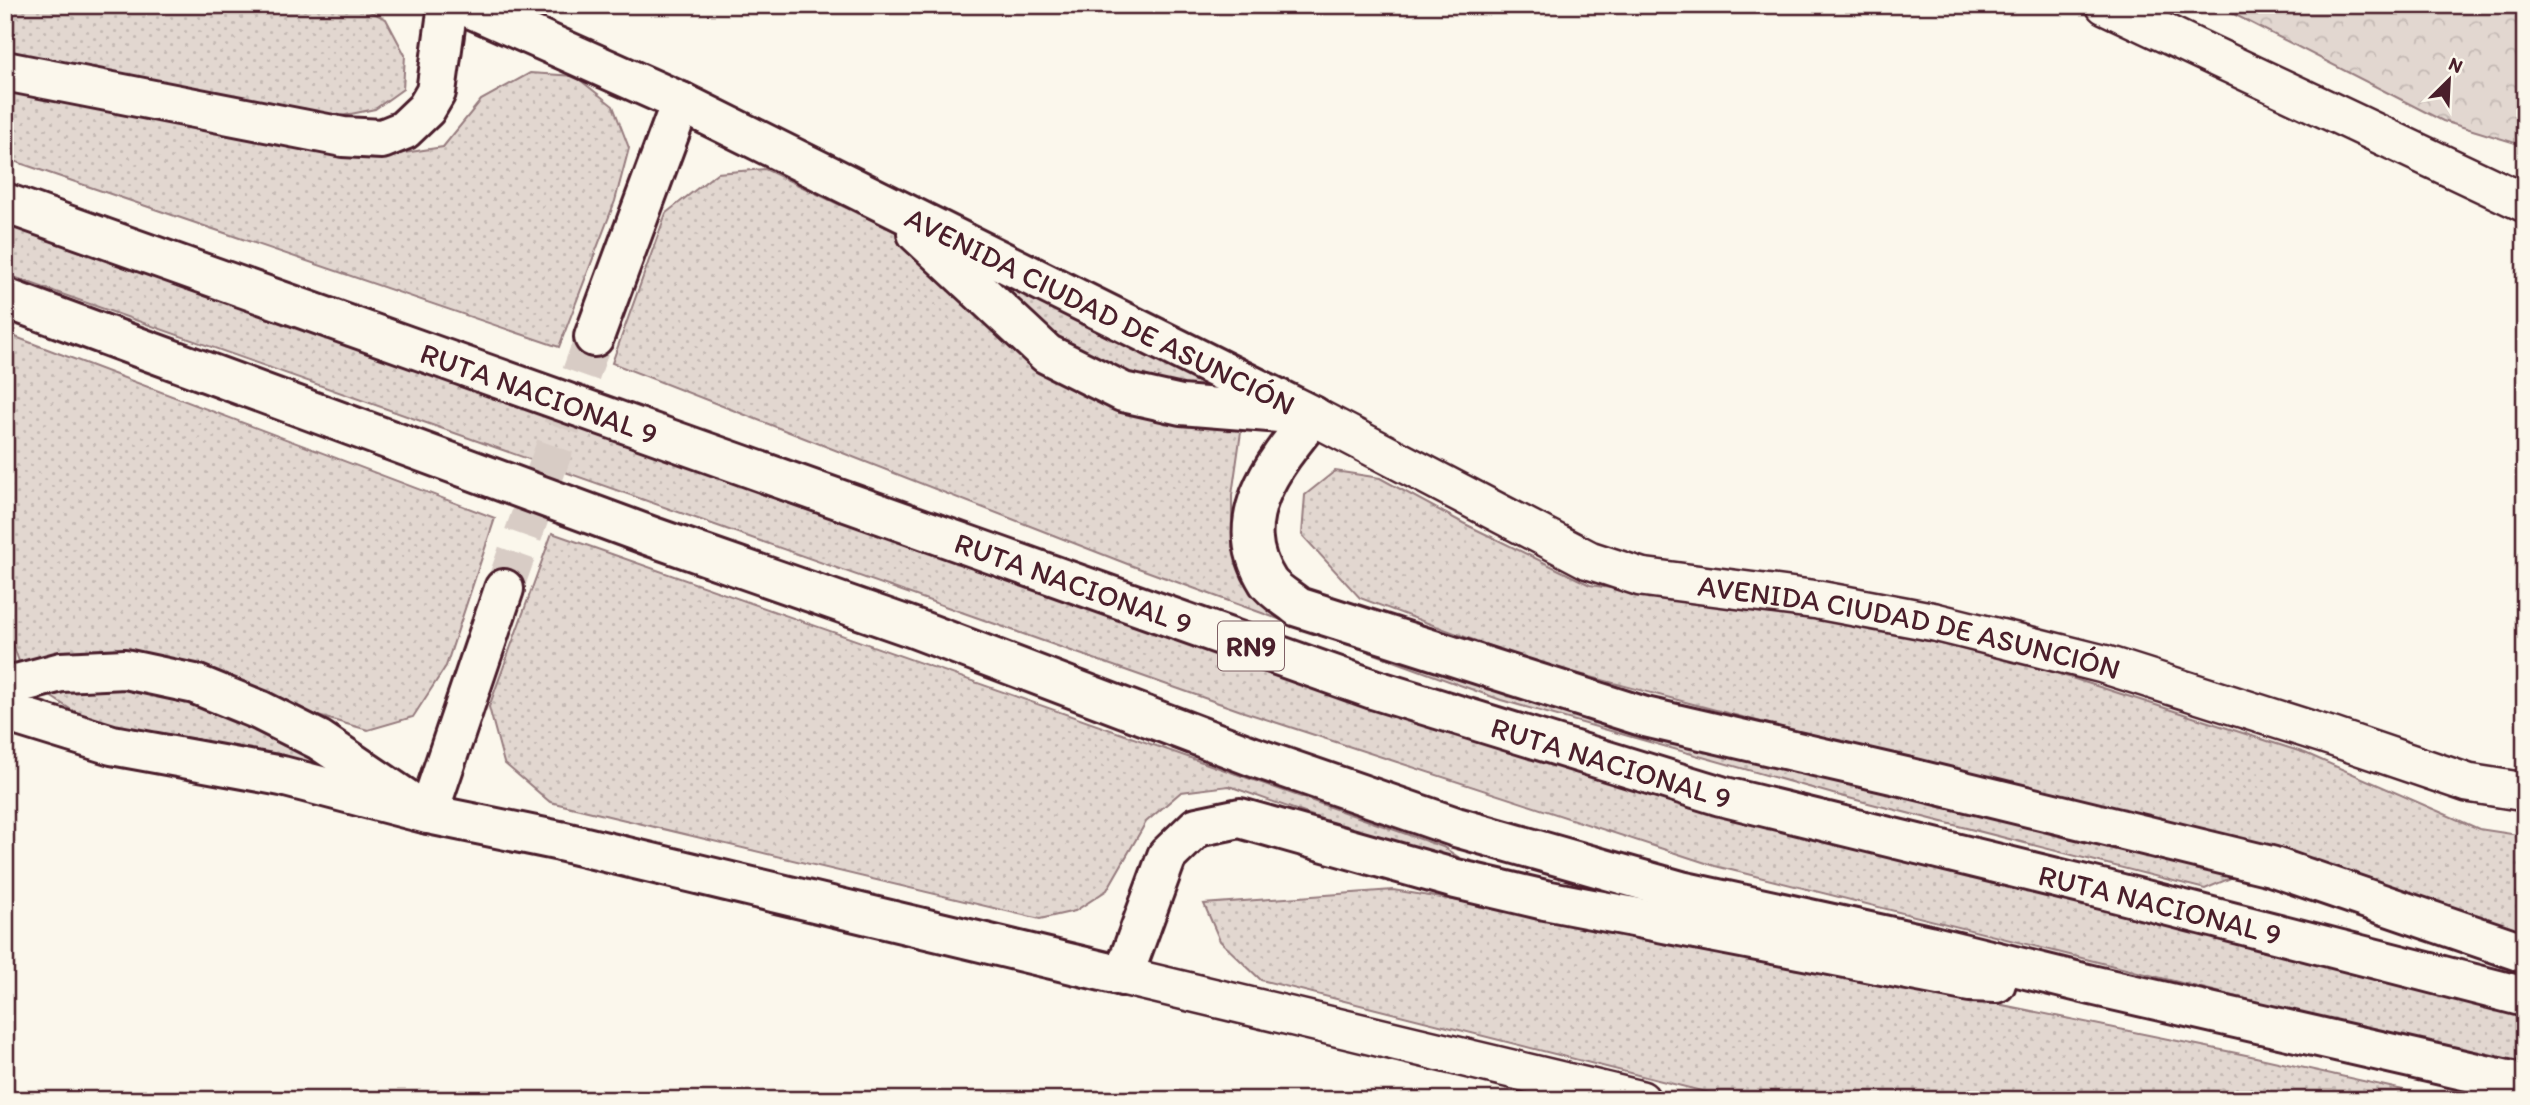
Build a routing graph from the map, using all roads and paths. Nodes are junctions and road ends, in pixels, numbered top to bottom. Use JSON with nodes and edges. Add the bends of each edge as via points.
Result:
{"nodes":[{"id":1,"x":448,"y":5,"type":"edge"},
{"id":2,"x":463,"y":5,"type":"edge"},
{"id":3,"x":2105,"y":5,"type":"edge"},
{"id":4,"x":5,"y":71,"type":"edge"},
{"id":5,"x":681,"y":102,"type":"junction"},
{"id":6,"x":5,"y":203,"type":"edge"},
{"id":7,"x":2525,"y":203,"type":"edge"},
{"id":8,"x":887,"y":205,"type":"junction"},
{"id":9,"x":5,"y":298,"type":"edge"},
{"id":10,"x":594,"y":337,"type":"tunnel mouth"},
{"id":11,"x":1313,"y":416,"type":"junction"},
{"id":12,"x":503,"y":589,"type":"tunnel mouth"},
{"id":13,"x":5,"y":687,"type":"edge"},
{"id":14,"x":5,"y":712,"type":"edge"},
{"id":15,"x":2525,"y":792,"type":"edge"},
{"id":16,"x":428,"y":814,"type":"junction"},
{"id":17,"x":2525,"y":953,"type":"edge"},
{"id":18,"x":1123,"y":976,"type":"junction"},
{"id":19,"x":2091,"y":985,"type":"junction"},
{"id":20,"x":2525,"y":997,"type":"edge"},
{"id":21,"x":2525,"y":1084,"type":"edge"},
{"id":22,"x":1641,"y":1100,"type":"edge"}],
"edges":[{"from":1,"to":4,"type":"main road","via":[[436,92],[404,130],[382,139],[343,137]]},
{"from":2,"to":5,"type":"main road","name":"AVENIDA CIUDAD DE ASUNCIÓN"},
{"from":3,"to":7,"type":"street"},
{"from":5,"to":8,"type":"main road","name":"AVENIDA CIUDAD DE ASUNCIÓN"},
{"from":5,"to":10,"type":"main road"},
{"from":6,"to":20,"type":"main road","name":"RUTA NACIONAL 9","number":"RN9","via":[[1373,689],[1721,796]]},
{"from":8,"to":11,"type":"main road","name":"AVENIDA CIUDAD DE ASUNCIÓN"},
{"from":8,"to":11,"type":"main road","name":"AVENIDA CIUDAD DE ASUNCIÓN","via":[[1058,360],[1123,392],[1169,402]]},
{"from":9,"to":19,"type":"main road","via":[[1456,827],[1681,891]]},
{"from":11,"to":15,"type":"street","name":"AVENIDA CIUDAD DE ASUNCIÓN","via":[[1589,560],[1641,577],[1818,600],[1948,625],[2104,664],[2468,783]]},
{"from":11,"to":17,"type":"main road","via":[[1276,461],[1252,514],[1255,553],[1269,584],[1298,607],[1646,717],[2271,866]]},
{"from":12,"to":16,"type":"main road"},
{"from":13,"to":16,"type":"main road","via":[[61,673],[125,669],[195,684],[319,740]]},
{"from":14,"to":16,"type":"main road","via":[[112,745],[282,776]]},
{"from":16,"to":18,"type":"main road","via":[[561,841]]},
{"from":18,"to":19,"type":"main road","via":[[1167,856],[1197,827],[1240,818],[1545,900],[1970,982]]},
{"from":18,"to":22,"type":"street"},
{"from":19,"to":21,"type":"main road"}]}
